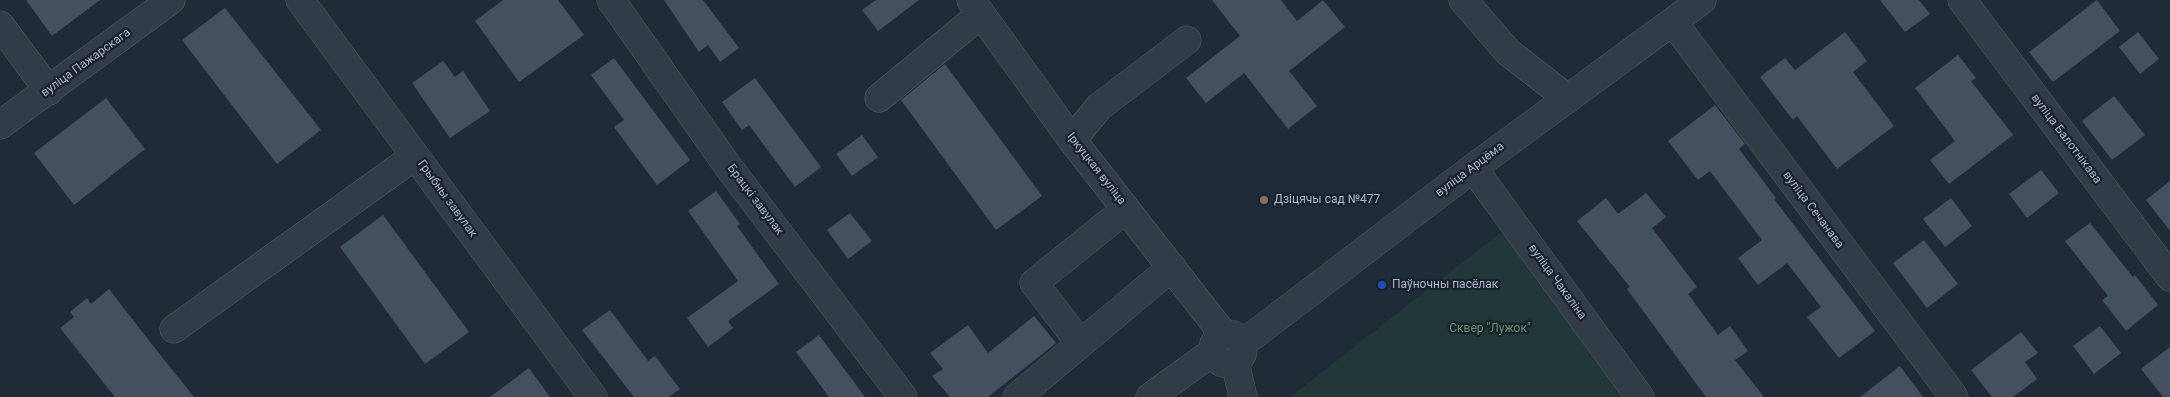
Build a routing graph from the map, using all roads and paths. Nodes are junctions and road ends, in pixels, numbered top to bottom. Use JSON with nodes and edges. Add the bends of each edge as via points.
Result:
{"nodes":[{"id":1,"x":171,"y":0,"type":"edge"},
{"id":2,"x":300,"y":0,"type":"edge"},
{"id":3,"x":611,"y":0,"type":"edge"},
{"id":4,"x":1463,"y":0,"type":"edge"},
{"id":5,"x":1702,"y":0,"type":"edge"},
{"id":6,"x":1962,"y":0,"type":"edge"},
{"id":7,"x":976,"y":7,"type":"edge"},
{"id":8,"x":1673,"y":22,"type":"junction"},
{"id":9,"x":0,"y":25,"type":"edge"},
{"id":10,"x":1187,"y":40,"type":"dead end"},
{"id":11,"x":49,"y":90,"type":"junction"},
{"id":12,"x":879,"y":98,"type":"dead end"},
{"id":13,"x":1567,"y":98,"type":"junction"},
{"id":14,"x":0,"y":125,"type":"edge"},
{"id":15,"x":1072,"y":140,"type":"junction"},
{"id":16,"x":415,"y":156,"type":"junction"},
{"id":17,"x":1473,"y":168,"type":"junction"},
{"id":18,"x":1126,"y":209,"type":"junction"},
{"id":19,"x":1172,"y":267,"type":"junction"},
{"id":20,"x":2170,"y":278,"type":"edge"},
{"id":21,"x":174,"y":329,"type":"dead end"},
{"id":22,"x":1080,"y":344,"type":"junction"},
{"id":23,"x":1229,"y":348,"type":"junction"},
{"id":24,"x":593,"y":397,"type":"edge"},
{"id":25,"x":903,"y":397,"type":"edge"},
{"id":26,"x":1018,"y":397,"type":"edge"},
{"id":27,"x":1150,"y":397,"type":"edge"},
{"id":28,"x":1243,"y":397,"type":"edge"},
{"id":29,"x":1640,"y":397,"type":"edge"},
{"id":30,"x":1954,"y":397,"type":"edge"}],
"edges":[{"from":1,"to":11,"type":"street","name":"вуліца Пажарскага"},
{"from":2,"to":16,"type":"street","name":"Грыбны завулак"},
{"from":3,"to":25,"type":"street","name":"Брацкі завулак","via":[[728,164]]},
{"from":4,"to":13,"type":"street","via":[[1508,52]]},
{"from":5,"to":8,"type":"street","name":"вуліца Арцёма"},
{"from":6,"to":20,"type":"street","name":"вуліца Балотнікава"},
{"from":7,"to":12,"type":"street"},
{"from":7,"to":15,"type":"street","name":"Іркуцкая вуліца"},
{"from":8,"to":13,"type":"street","name":"вуліца Арцёма"},
{"from":8,"to":30,"type":"street","name":"вуліца Сечанава"},
{"from":9,"to":11,"type":"street"},
{"from":10,"to":15,"type":"street","via":[[1099,107]]},
{"from":11,"to":14,"type":"street","name":"вуліца Пажарскага"},
{"from":13,"to":17,"type":"street","name":"вуліца Арцёма"},
{"from":15,"to":18,"type":"street","name":"Іркуцкая вуліца"},
{"from":16,"to":21,"type":"street"},
{"from":16,"to":24,"type":"street","name":"Грыбны завулак"},
{"from":17,"to":23,"type":"street","name":"вуліца Арцёма"},
{"from":17,"to":29,"type":"street","name":"вуліца Чакаліна"},
{"from":18,"to":19,"type":"street","name":"Іркуцкая вуліца"},
{"from":18,"to":22,"type":"street","via":[[1034,283]]},
{"from":19,"to":22,"type":"street"},
{"from":19,"to":23,"type":"street","name":"Іркуцкая вуліца"},
{"from":22,"to":26,"type":"street"},
{"from":23,"to":27,"type":"street","name":"вуліца Арцёма"},
{"from":23,"to":28,"type":"street"}]}
